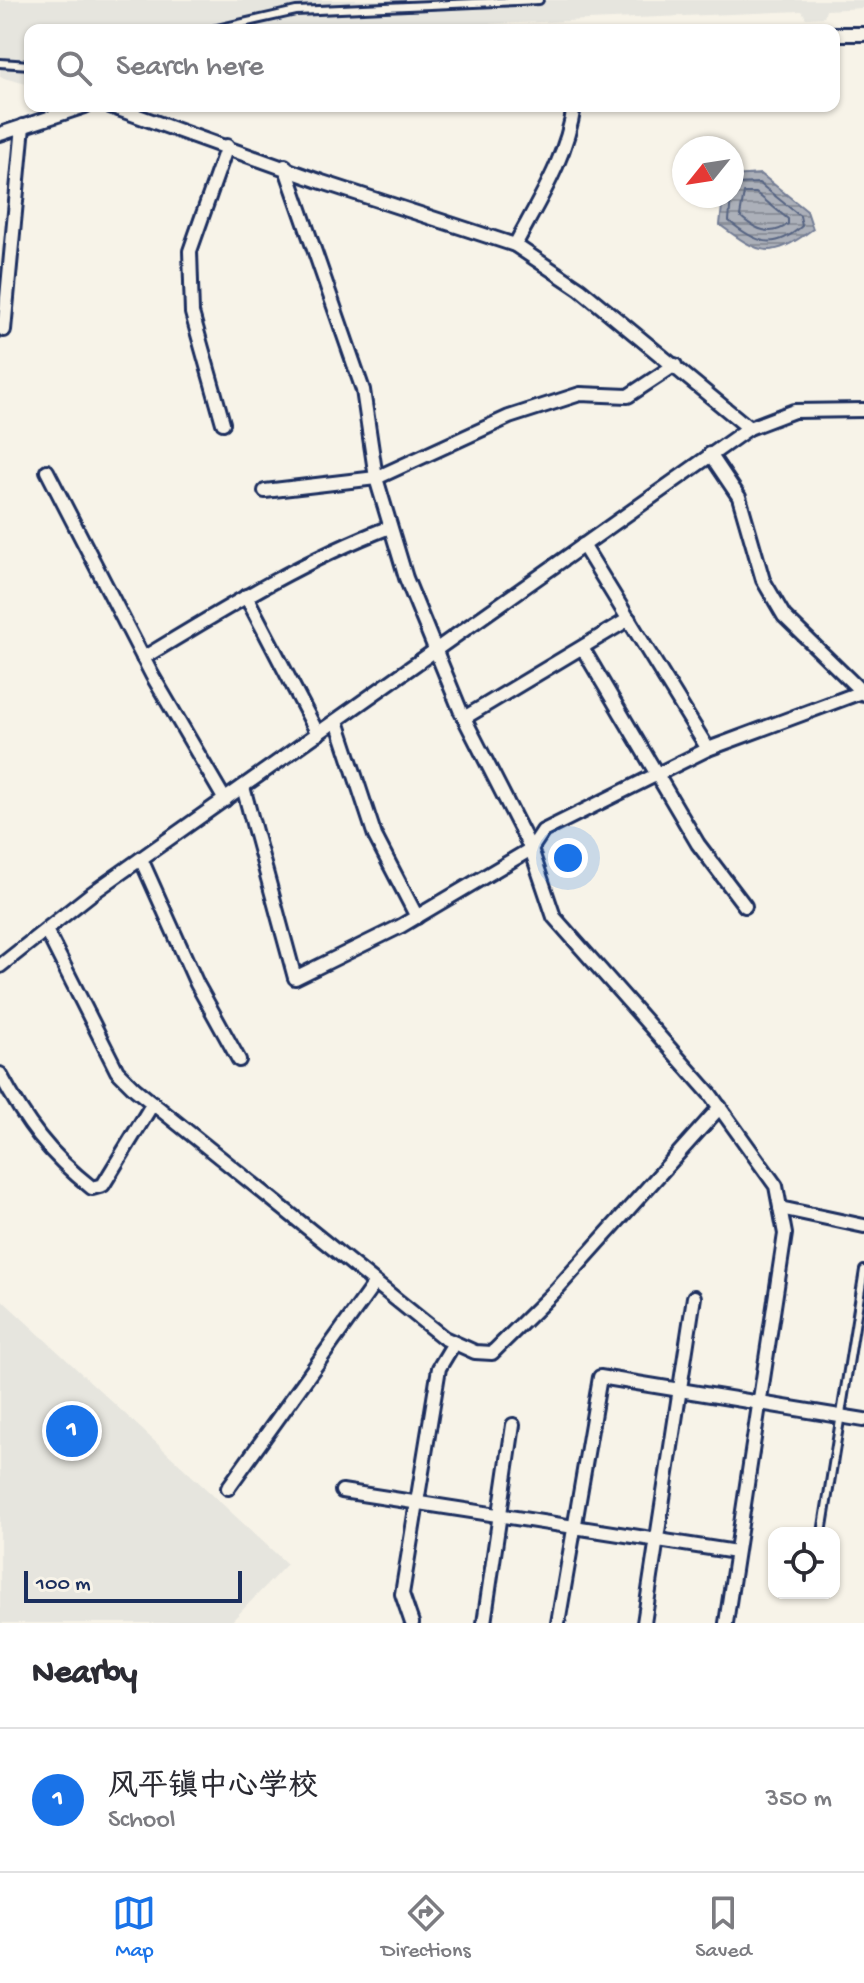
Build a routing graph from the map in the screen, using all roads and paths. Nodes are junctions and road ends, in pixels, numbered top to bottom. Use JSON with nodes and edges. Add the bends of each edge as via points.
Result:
{"nodes":[{"id":1,"x":539,"y":0,"type":"edge"},
{"id":2,"x":239,"y":24,"type":"edge"},
{"id":3,"x":840,"y":34,"type":"edge"},
{"id":4,"x":864,"y":34,"type":"edge"},
{"id":5,"x":0,"y":63,"type":"edge"},
{"id":6,"x":24,"y":65,"type":"edge"},
{"id":7,"x":66,"y":112,"type":"edge"},
{"id":8,"x":128,"y":112,"type":"edge"},
{"id":9,"x":573,"y":112,"type":"edge"},
{"id":10,"x":23,"y":126,"type":"junction"},
{"id":11,"x":0,"y":134,"type":"edge"},
{"id":12,"x":227,"y":146,"type":"junction"},
{"id":13,"x":285,"y":166,"type":"junction"},
{"id":14,"x":515,"y":245,"type":"junction"},
{"id":15,"x":4,"y":330,"type":"dead end"},
{"id":16,"x":675,"y":365,"type":"junction"},
{"id":17,"x":864,"y":410,"type":"edge"},
{"id":18,"x":223,"y":423,"type":"dead end"},
{"id":19,"x":749,"y":428,"type":"junction"},
{"id":20,"x":710,"y":454,"type":"junction"},
{"id":21,"x":47,"y":471,"type":"dead end"},
{"id":22,"x":376,"y":478,"type":"junction"},
{"id":23,"x":265,"y":491,"type":"dead end"},
{"id":24,"x":390,"y":527,"type":"junction"},
{"id":25,"x":583,"y":545,"type":"junction"},
{"id":26,"x":246,"y":596,"type":"junction"},
{"id":27,"x":629,"y":619,"type":"junction"},
{"id":28,"x":583,"y":649,"type":"junction"},
{"id":29,"x":434,"y":652,"type":"junction"},
{"id":30,"x":143,"y":658,"type":"junction"},
{"id":31,"x":863,"y":692,"type":"edge"},
{"id":32,"x":464,"y":718,"type":"junction"},
{"id":33,"x":337,"y":721,"type":"junction"},
{"id":34,"x":318,"y":734,"type":"junction"},
{"id":35,"x":708,"y":749,"type":"junction"},
{"id":36,"x":657,"y":775,"type":"junction"},
{"id":37,"x":243,"y":787,"type":"junction"},
{"id":38,"x":225,"y":800,"type":"junction"},
{"id":39,"x":514,"y":816,"type":"junction"},
{"id":40,"x":543,"y":831,"type":"junction"},
{"id":41,"x":531,"y":849,"type":"junction"},
{"id":42,"x":141,"y":859,"type":"junction"},
{"id":43,"x":745,"y":906,"type":"dead end"},
{"id":44,"x":417,"y":917,"type":"junction"},
{"id":45,"x":46,"y":930,"type":"junction"},
{"id":46,"x":0,"y":966,"type":"edge"},
{"id":47,"x":239,"y":1060,"type":"dead end"},
{"id":48,"x":0,"y":1074,"type":"edge"},
{"id":49,"x":153,"y":1103,"type":"junction"},
{"id":50,"x":720,"y":1107,"type":"junction"},
{"id":51,"x":780,"y":1208,"type":"junction"},
{"id":52,"x":864,"y":1226,"type":"edge"},
{"id":53,"x":864,"y":1270,"type":"edge"},
{"id":54,"x":375,"y":1283,"type":"junction"},
{"id":55,"x":694,"y":1297,"type":"dead end"},
{"id":56,"x":454,"y":1343,"type":"junction"},
{"id":57,"x":680,"y":1390,"type":"junction"},
{"id":58,"x":759,"y":1403,"type":"junction"},
{"id":59,"x":839,"y":1416,"type":"junction"},
{"id":60,"x":864,"y":1420,"type":"edge"},
{"id":61,"x":513,"y":1425,"type":"dead end"},
{"id":62,"x":228,"y":1488,"type":"dead end"},
{"id":63,"x":342,"y":1491,"type":"dead end"},
{"id":64,"x":418,"y":1503,"type":"junction"},
{"id":65,"x":498,"y":1515,"type":"junction"},
{"id":66,"x":575,"y":1527,"type":"junction"},
{"id":67,"x":823,"y":1527,"type":"edge"},
{"id":68,"x":658,"y":1540,"type":"junction"},
{"id":69,"x":736,"y":1552,"type":"junction"},
{"id":70,"x":412,"y":1623,"type":"edge"},
{"id":71,"x":484,"y":1623,"type":"edge"},
{"id":72,"x":558,"y":1623,"type":"edge"},
{"id":73,"x":644,"y":1623,"type":"edge"},
{"id":74,"x":726,"y":1623,"type":"edge"}],
"edges":[{"from":1,"to":2,"type":"lane","via":[[296,11]]},
{"from":3,"to":4,"type":"street"},
{"from":5,"to":6,"type":"lane"},
{"from":7,"to":10,"type":"street"},
{"from":8,"to":12,"type":"street"},
{"from":9,"to":14,"type":"street","via":[[558,165]]},
{"from":10,"to":11,"type":"street"},
{"from":10,"to":15,"type":"street"},
{"from":12,"to":13,"type":"street"},
{"from":12,"to":18,"type":"street","via":[[190,251],[192,313]]},
{"from":13,"to":14,"type":"street"},
{"from":13,"to":22,"type":"street","via":[[363,390]]},
{"from":14,"to":16,"type":"street"},
{"from":16,"to":19,"type":"street"},
{"from":16,"to":22,"type":"street","via":[[628,396],[580,394],[551,403]]},
{"from":17,"to":19,"type":"street","via":[[794,411]]},
{"from":19,"to":20,"type":"street"},
{"from":20,"to":25,"type":"street"},
{"from":20,"to":31,"type":"street","via":[[739,497],[763,580],[784,616]]},
{"from":21,"to":30,"type":"street"},
{"from":22,"to":23,"type":"street"},
{"from":22,"to":24,"type":"street"},
{"from":24,"to":26,"type":"street","via":[[339,547]]},
{"from":24,"to":29,"type":"street"},
{"from":25,"to":27,"type":"street"},
{"from":25,"to":29,"type":"street"},
{"from":26,"to":30,"type":"street"},
{"from":26,"to":34,"type":"street"},
{"from":27,"to":28,"type":"street"},
{"from":27,"to":35,"type":"street"},
{"from":28,"to":32,"type":"street"},
{"from":28,"to":36,"type":"street"},
{"from":29,"to":32,"type":"street"},
{"from":29,"to":33,"type":"street"},
{"from":30,"to":38,"type":"street"},
{"from":31,"to":35,"type":"street"},
{"from":32,"to":39,"type":"street"},
{"from":33,"to":34,"type":"street"},
{"from":33,"to":44,"type":"street","via":[[375,836]]},
{"from":34,"to":37,"type":"street"},
{"from":35,"to":36,"type":"street"},
{"from":36,"to":40,"type":"street"},
{"from":36,"to":43,"type":"street","via":[[698,844]]},
{"from":37,"to":38,"type":"street"},
{"from":37,"to":44,"type":"street","via":[[295,978]]},
{"from":38,"to":42,"type":"street"},
{"from":39,"to":40,"type":"street"},
{"from":39,"to":41,"type":"street"},
{"from":40,"to":41,"type":"street"},
{"from":41,"to":44,"type":"street"},
{"from":41,"to":50,"type":"street","via":[[554,917]]},
{"from":42,"to":45,"type":"street"},
{"from":42,"to":47,"type":"street","via":[[197,984]]},
{"from":45,"to":46,"type":"street"},
{"from":45,"to":49,"type":"street","via":[[117,1071]]},
{"from":48,"to":49,"type":"street","via":[[24,1119],[59,1161],[92,1188],[103,1185]]},
{"from":49,"to":54,"type":"street"},
{"from":50,"to":51,"type":"street","via":[[776,1186]]},
{"from":50,"to":56,"type":"street","via":[[556,1290],[492,1353]]},
{"from":51,"to":52,"type":"street"},
{"from":51,"to":58,"type":"street","via":[[785,1234]]},
{"from":53,"to":59,"type":"lane"},
{"from":54,"to":56,"type":"street"},
{"from":54,"to":62,"type":"street"},
{"from":55,"to":57,"type":"street"},
{"from":56,"to":64,"type":"street","via":[[439,1368]]},
{"from":57,"to":58,"type":"street"},
{"from":57,"to":66,"type":"street","via":[[600,1377]]},
{"from":57,"to":68,"type":"street"},
{"from":58,"to":59,"type":"street"},
{"from":58,"to":69,"type":"street"},
{"from":59,"to":60,"type":"street"},
{"from":59,"to":67,"type":"lane"},
{"from":61,"to":65,"type":"street"},
{"from":63,"to":64,"type":"street"},
{"from":64,"to":65,"type":"street"},
{"from":64,"to":70,"type":"street","via":[[402,1594]]},
{"from":65,"to":66,"type":"street"},
{"from":65,"to":71,"type":"street"},
{"from":66,"to":68,"type":"street"},
{"from":66,"to":72,"type":"street"},
{"from":68,"to":69,"type":"street"},
{"from":68,"to":73,"type":"street"},
{"from":69,"to":74,"type":"street"}]}
